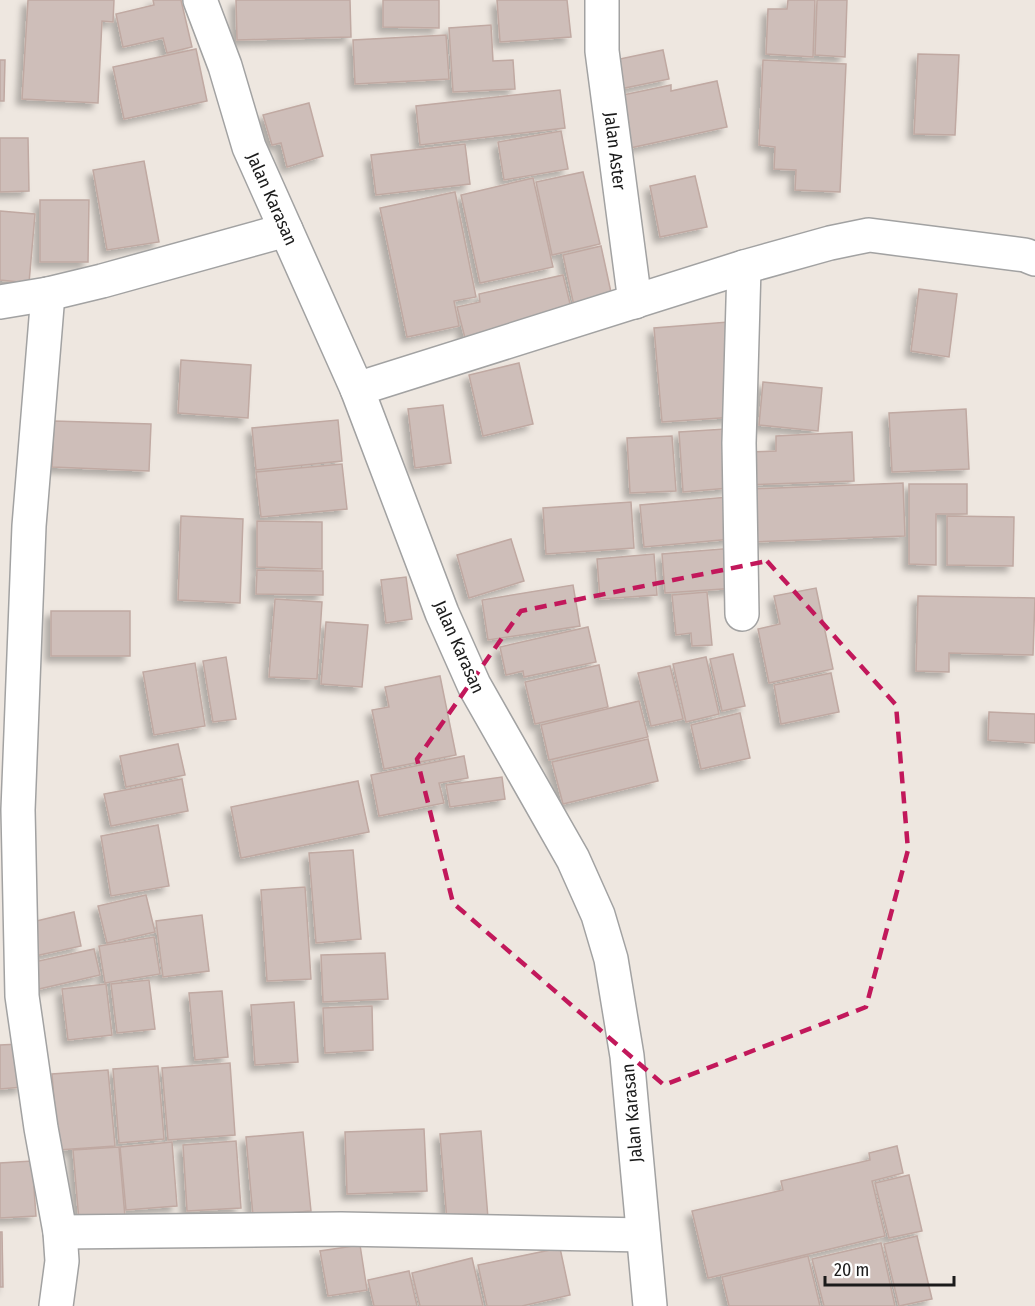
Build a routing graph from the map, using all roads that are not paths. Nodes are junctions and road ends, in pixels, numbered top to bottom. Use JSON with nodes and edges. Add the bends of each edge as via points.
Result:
{"nodes":[{"id":1,"x":200,"y":0,"type":"edge"},
{"id":2,"x":602,"y":0,"type":"edge"},
{"id":3,"x":286,"y":230,"type":"junction"},
{"id":4,"x":1035,"y":259,"type":"edge"},
{"id":5,"x":744,"y":267,"type":"junction"},
{"id":6,"x":48,"y":294,"type":"junction"},
{"id":7,"x":0,"y":302,"type":"edge"},
{"id":8,"x":635,"y":302,"type":"junction"},
{"id":9,"x":357,"y":389,"type":"junction"},
{"id":10,"x":742,"y":614,"type":"dead end"},
{"id":11,"x":9,"y":810,"type":"edge"},
{"id":12,"x":60,"y":1232,"type":"junction"},
{"id":13,"x":643,"y":1235,"type":"junction"},
{"id":14,"x":56,"y":1306,"type":"edge"},
{"id":15,"x":650,"y":1306,"type":"edge"}],
"edges":[{"from":1,"to":3,"type":"street","name":"Jalan Karasan","via":[[249,147]]},
{"from":2,"to":8,"type":"street","name":"Jalan Aster","via":[[602,51]]},
{"from":3,"to":6,"type":"street"},
{"from":3,"to":9,"type":"street","name":"Jalan Karasan"},
{"from":4,"to":5,"type":"street","via":[[869,235]]},
{"from":5,"to":8,"type":"street"},
{"from":5,"to":10,"type":"street","via":[[739,443]]},
{"from":6,"to":7,"type":"street"},
{"from":6,"to":11,"type":"street"},
{"from":8,"to":9,"type":"street"},
{"from":9,"to":13,"type":"street","name":"Jalan Karasan","via":[[442,613],[474,686],[573,859],[598,915],[611,959],[627,1056]]},
{"from":11,"to":12,"type":"street","via":[[22,996]]},
{"from":12,"to":13,"type":"street","via":[[341,1229]]},
{"from":12,"to":14,"type":"street","via":[[62,1261]]},
{"from":13,"to":15,"type":"street","name":"Jalan Karasan"}]}
